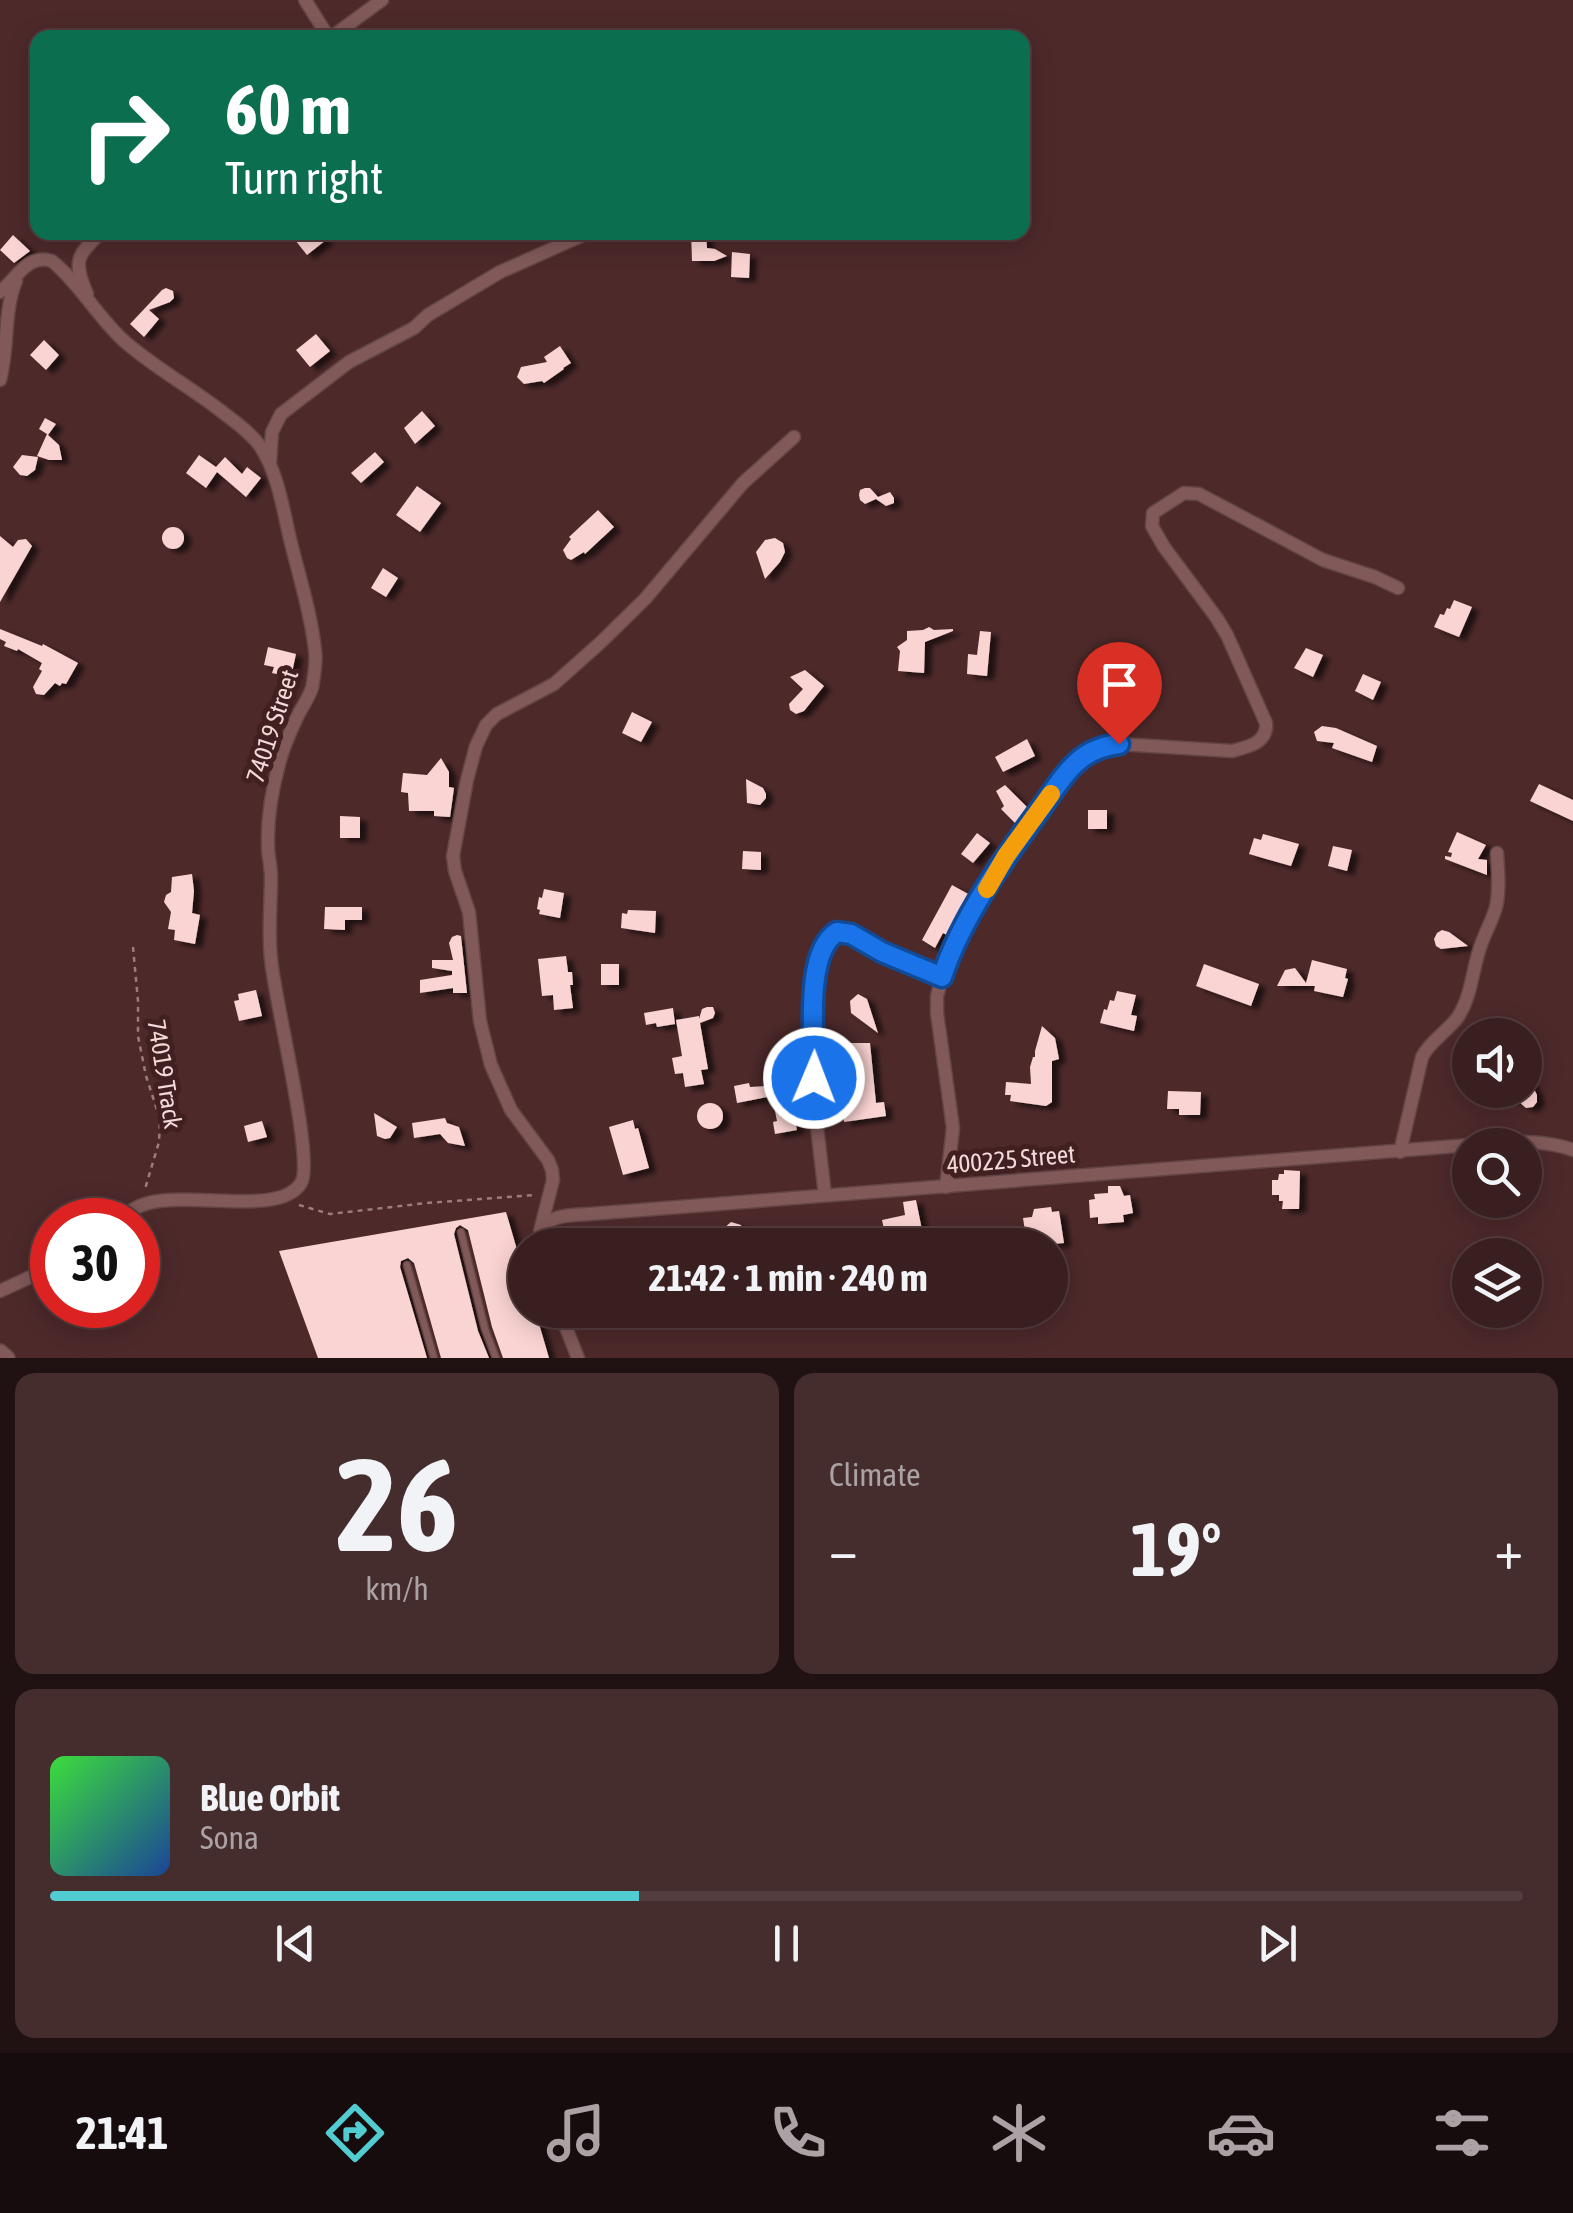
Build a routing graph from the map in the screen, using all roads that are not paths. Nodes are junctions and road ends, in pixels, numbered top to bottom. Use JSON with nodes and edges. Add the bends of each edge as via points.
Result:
{"nodes":[{"id":1,"x":306,"y":0,"type":"edge"},
{"id":2,"x":382,"y":0,"type":"edge"},
{"id":3,"x":325,"y":30,"type":"edge"},
{"id":4,"x":341,"y":30,"type":"edge"},
{"id":5,"x":93,"y":240,"type":"edge"},
{"id":6,"x":572,"y":240,"type":"edge"},
{"id":7,"x":19,"y":274,"type":"junction"},
{"id":8,"x":0,"y":292,"type":"edge"},
{"id":9,"x":94,"y":310,"type":"junction"},
{"id":10,"x":0,"y":380,"type":"edge"},
{"id":11,"x":794,"y":437,"type":"dead end"},
{"id":12,"x":270,"y":465,"type":"junction"},
{"id":13,"x":1398,"y":588,"type":"dead end"},
{"id":14,"x":1497,"y":853,"type":"dead end"},
{"id":15,"x":942,"y":977,"type":"junction"},
{"id":16,"x":1542,"y":1143,"type":"edge"},
{"id":17,"x":1452,"y":1147,"type":"edge"},
{"id":18,"x":1573,"y":1150,"type":"edge"},
{"id":19,"x":1400,"y":1152,"type":"junction"},
{"id":20,"x":946,"y":1187,"type":"junction"},
{"id":21,"x":824,"y":1196,"type":"junction"},
{"id":22,"x":160,"y":1202,"type":"edge"},
{"id":23,"x":542,"y":1228,"type":"edge"},
{"id":24,"x":543,"y":1228,"type":"edge"},
{"id":25,"x":461,"y":1232,"type":"dead end"},
{"id":26,"x":407,"y":1266,"type":"dead end"},
{"id":27,"x":30,"y":1277,"type":"edge"},
{"id":28,"x":0,"y":1291,"type":"edge"},
{"id":29,"x":567,"y":1328,"type":"edge"},
{"id":30,"x":0,"y":1352,"type":"edge"},
{"id":31,"x":7,"y":1358,"type":"edge"},
{"id":32,"x":434,"y":1358,"type":"edge"},
{"id":33,"x":496,"y":1358,"type":"edge"},
{"id":34,"x":578,"y":1358,"type":"edge"}],
"edges":[{"from":1,"to":3,"type":"street"},
{"from":2,"to":4,"type":"street"},
{"from":5,"to":9,"type":"street","via":[[77,267]]},
{"from":6,"to":12,"type":"street","via":[[500,272],[349,362],[280,414]]},
{"from":7,"to":8,"type":"street"},
{"from":7,"to":9,"type":"street","name":"74019 Street","via":[[42,258],[52,261]]},
{"from":7,"to":10,"type":"street","via":[[8,298]]},
{"from":9,"to":12,"type":"street","name":"74019 Street","via":[[148,360],[242,427]]},
{"from":11,"to":23,"type":"street","via":[[742,483],[590,653],[554,684],[497,714],[476,746],[455,872],[469,912],[480,1021],[492,1066],[511,1110],[552,1170]]},
{"from":12,"to":22,"type":"street","name":"74019 Street","via":[[316,654],[311,690],[279,762],[268,844],[270,958],[301,1128],[303,1178],[273,1198]]},
{"from":13,"to":15,"type":"street","via":[[1323,560],[1199,494],[1184,493],[1156,509],[1152,526],[1227,635],[1267,731],[1232,751],[1119,744],[1076,762],[1006,856]]},
{"from":14,"to":19,"type":"street","via":[[1496,908],[1466,1001],[1424,1051]]},
{"from":15,"to":20,"type":"street","via":[[938,1030],[952,1128]]},
{"from":15,"to":21,"type":"street","via":[[851,934],[837,932],[824,944],[814,990],[812,1093]]},
{"from":16,"to":18,"type":"street","name":"400225 Street"},
{"from":17,"to":19,"type":"street","name":"400225 Street"},
{"from":19,"to":20,"type":"street","name":"400225 Street"},
{"from":20,"to":21,"type":"street","name":"400225 Street"},
{"from":21,"to":24,"type":"street","name":"400225 Street","via":[[555,1218]]},
{"from":25,"to":33,"type":"lane"},
{"from":26,"to":32,"type":"lane"},
{"from":27,"to":28,"type":"street"},
{"from":29,"to":34,"type":"street"},
{"from":30,"to":31,"type":"street"}]}
